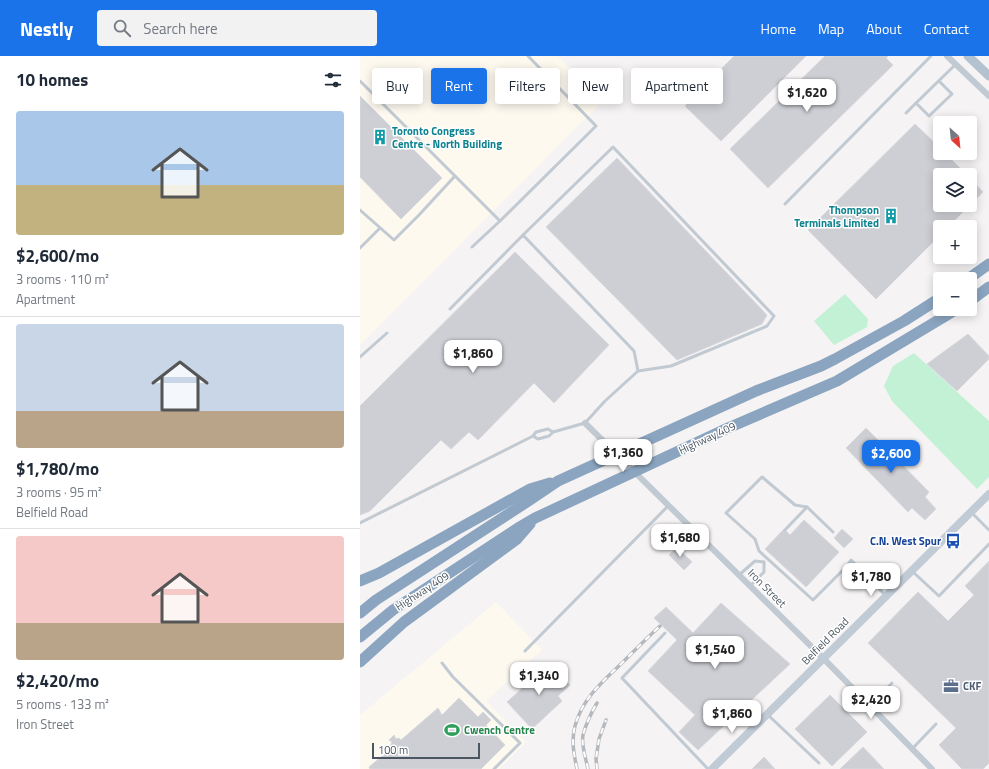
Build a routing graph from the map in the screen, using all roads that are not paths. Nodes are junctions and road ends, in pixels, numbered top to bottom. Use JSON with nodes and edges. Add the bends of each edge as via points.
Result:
{"nodes":[{"id":1,"x":528,"y":56,"type":"edge"},
{"id":2,"x":931,"y":56,"type":"edge"},
{"id":3,"x":947,"y":56,"type":"edge"},
{"id":4,"x":968,"y":56,"type":"edge"},
{"id":5,"x":956,"y":64,"type":"junction"},
{"id":6,"x":989,"y":76,"type":"edge"},
{"id":7,"x":360,"y":80,"type":"edge"},
{"id":8,"x":939,"y":81,"type":"junction"},
{"id":9,"x":989,"y":96,"type":"edge"},
{"id":10,"x":916,"y":103,"type":"junction"},
{"id":11,"x":906,"y":113,"type":"dead end"},
{"id":12,"x":456,"y":176,"type":"junction"},
{"id":13,"x":785,"y":204,"type":"dead end"},
{"id":14,"x":360,"y":210,"type":"edge"},
{"id":15,"x":500,"y":221,"type":"junction"},
{"id":16,"x":380,"y":228,"type":"junction"},
{"id":17,"x":523,"y":235,"type":"junction"},
{"id":18,"x":472,"y":247,"type":"dead end"},
{"id":19,"x":360,"y":248,"type":"edge"},
{"id":20,"x":989,"y":264,"type":"edge"},
{"id":21,"x":977,"y":273,"type":"edge"},
{"id":22,"x":989,"y":287,"type":"edge"},
{"id":23,"x":977,"y":296,"type":"edge"},
{"id":24,"x":933,"y":302,"type":"edge"},
{"id":25,"x":450,"y":309,"type":"dead end"},
{"id":26,"x":945,"y":316,"type":"edge"},
{"id":27,"x":387,"y":333,"type":"dead end"},
{"id":28,"x":360,"y":357,"type":"edge"},
{"id":29,"x":638,"y":371,"type":"junction"},
{"id":30,"x":586,"y":423,"type":"junction"},
{"id":31,"x":553,"y":432,"type":"junction"},
{"id":32,"x":533,"y":436,"type":"junction"},
{"id":33,"x":558,"y":481,"type":"junction"},
{"id":34,"x":989,"y":494,"type":"edge"},
{"id":35,"x":669,"y":506,"type":"junction"},
{"id":36,"x":807,"y":507,"type":"junction"},
{"id":37,"x":971,"y":512,"type":"junction"},
{"id":38,"x":535,"y":518,"type":"junction"},
{"id":39,"x":360,"y":523,"type":"edge"},
{"id":40,"x":785,"y":530,"type":"dead end"},
{"id":41,"x":989,"y":530,"type":"edge"},
{"id":42,"x":834,"y":532,"type":"dead end"},
{"id":43,"x":989,"y":544,"type":"edge"},
{"id":44,"x":767,"y":551,"type":"dead end"},
{"id":45,"x":763,"y":555,"type":"junction"},
{"id":46,"x":768,"y":559,"type":"junction"},
{"id":47,"x":764,"y":562,"type":"junction"},
{"id":48,"x":912,"y":570,"type":"junction"},
{"id":49,"x":739,"y":575,"type":"junction"},
{"id":50,"x":360,"y":581,"type":"edge"},
{"id":51,"x":750,"y":586,"type":"junction"},
{"id":52,"x":886,"y":596,"type":"junction"},
{"id":53,"x":360,"y":613,"type":"edge"},
{"id":54,"x":665,"y":633,"type":"dead end"},
{"id":55,"x":360,"y":637,"type":"edge"},
{"id":56,"x":525,"y":651,"type":"dead end"},
{"id":57,"x":823,"y":658,"type":"junction"},
{"id":58,"x":360,"y":662,"type":"edge"},
{"id":59,"x":442,"y":663,"type":"dead end"},
{"id":60,"x":892,"y":683,"type":"dead end"},
{"id":61,"x":870,"y":706,"type":"junction"},
{"id":62,"x":767,"y":714,"type":"junction"},
{"id":63,"x":936,"y":724,"type":"dead end"},
{"id":64,"x":912,"y":748,"type":"junction"},
{"id":65,"x":819,"y":763,"type":"dead end"},
{"id":66,"x":494,"y":769,"type":"edge"},
{"id":67,"x":708,"y":769,"type":"edge"},
{"id":68,"x":712,"y":769,"type":"edge"},
{"id":69,"x":932,"y":769,"type":"edge"}],
"edges":[{"from":1,"to":15,"type":"lane","via":[[596,126]]},
{"from":2,"to":13,"type":"lane"},
{"from":3,"to":5,"type":"street"},
{"from":4,"to":6,"type":"main road"},
{"from":5,"to":8,"type":"lane"},
{"from":5,"to":9,"type":"street"},
{"from":7,"to":12,"type":"lane"},
{"from":8,"to":10,"type":"lane"},
{"from":8,"to":10,"type":"lane","via":[[952,94],[929,116]]},
{"from":10,"to":11,"type":"lane"},
{"from":12,"to":15,"type":"lane"},
{"from":12,"to":16,"type":"lane","via":[[394,240]]},
{"from":14,"to":16,"type":"lane"},
{"from":15,"to":18,"type":"lane"},
{"from":16,"to":19,"type":"lane"},
{"from":17,"to":25,"type":"lane"},
{"from":17,"to":29,"type":"lane","via":[[634,351]]},
{"from":17,"to":29,"type":"lane","via":[[613,147],[774,316],[767,326],[671,366]]},
{"from":20,"to":21,"type":"highway"},
{"from":22,"to":23,"type":"highway"},
{"from":24,"to":33,"type":"highway","name":"Highway 409","via":[[828,362],[756,390]]},
{"from":26,"to":38,"type":"highway","name":"Highway 409","via":[[836,381]]},
{"from":27,"to":28,"type":"lane"},
{"from":29,"to":30,"type":"lane","via":[[605,401]]},
{"from":30,"to":31,"type":"lane"},
{"from":30,"to":35,"type":"street","name":"Iron Street"},
{"from":31,"to":32,"type":"lane","via":[[549,436]]},
{"from":31,"to":32,"type":"lane","via":[[548,429],[536,432]]},
{"from":32,"to":39,"type":"lane"},
{"from":33,"to":50,"type":"highway","via":[[530,489],[379,573]]},
{"from":33,"to":53,"type":"highway","name":"Highway 409"},
{"from":34,"to":37,"type":"main road","name":"Belfield Road"},
{"from":35,"to":49,"type":"street","name":"Iron Street"},
{"from":35,"to":56,"type":"lane"},
{"from":36,"to":40,"type":"lane"},
{"from":36,"to":42,"type":"lane"},
{"from":36,"to":45,"type":"lane","via":[[795,505],[762,477],[726,513],[755,539]]},
{"from":37,"to":41,"type":"lane"},
{"from":37,"to":48,"type":"main road","name":"Belfield Road"},
{"from":38,"to":55,"type":"highway","name":"Highway 409","via":[[393,610]]},
{"from":38,"to":58,"type":"highway","via":[[517,539],[404,622]]},
{"from":43,"to":48,"type":"lane","via":[[939,596]]},
{"from":44,"to":45,"type":"lane"},
{"from":45,"to":46,"type":"lane"},
{"from":46,"to":47,"type":"lane"},
{"from":46,"to":52,"type":"lane","via":[[813,600],[851,560]]},
{"from":47,"to":49,"type":"lane","via":[[755,561]]},
{"from":47,"to":51,"type":"lane","via":[[764,572]]},
{"from":48,"to":52,"type":"main road","name":"Belfield Road"},
{"from":49,"to":51,"type":"street","name":"Iron Street"},
{"from":51,"to":57,"type":"street","name":"Iron Street"},
{"from":52,"to":57,"type":"main road","name":"Belfield Road"},
{"from":54,"to":67,"type":"lane","via":[[622,678]]},
{"from":57,"to":61,"type":"street","name":"Iron Street"},
{"from":57,"to":62,"type":"main road","name":"Belfield Road"},
{"from":59,"to":66,"type":"lane","via":[[520,743]]},
{"from":60,"to":61,"type":"lane"},
{"from":61,"to":64,"type":"street","name":"Iron Street"},
{"from":62,"to":65,"type":"lane"},
{"from":62,"to":68,"type":"main road","name":"Belfield Road"},
{"from":63,"to":64,"type":"lane"},
{"from":64,"to":69,"type":"street","name":"Iron Street"}]}
